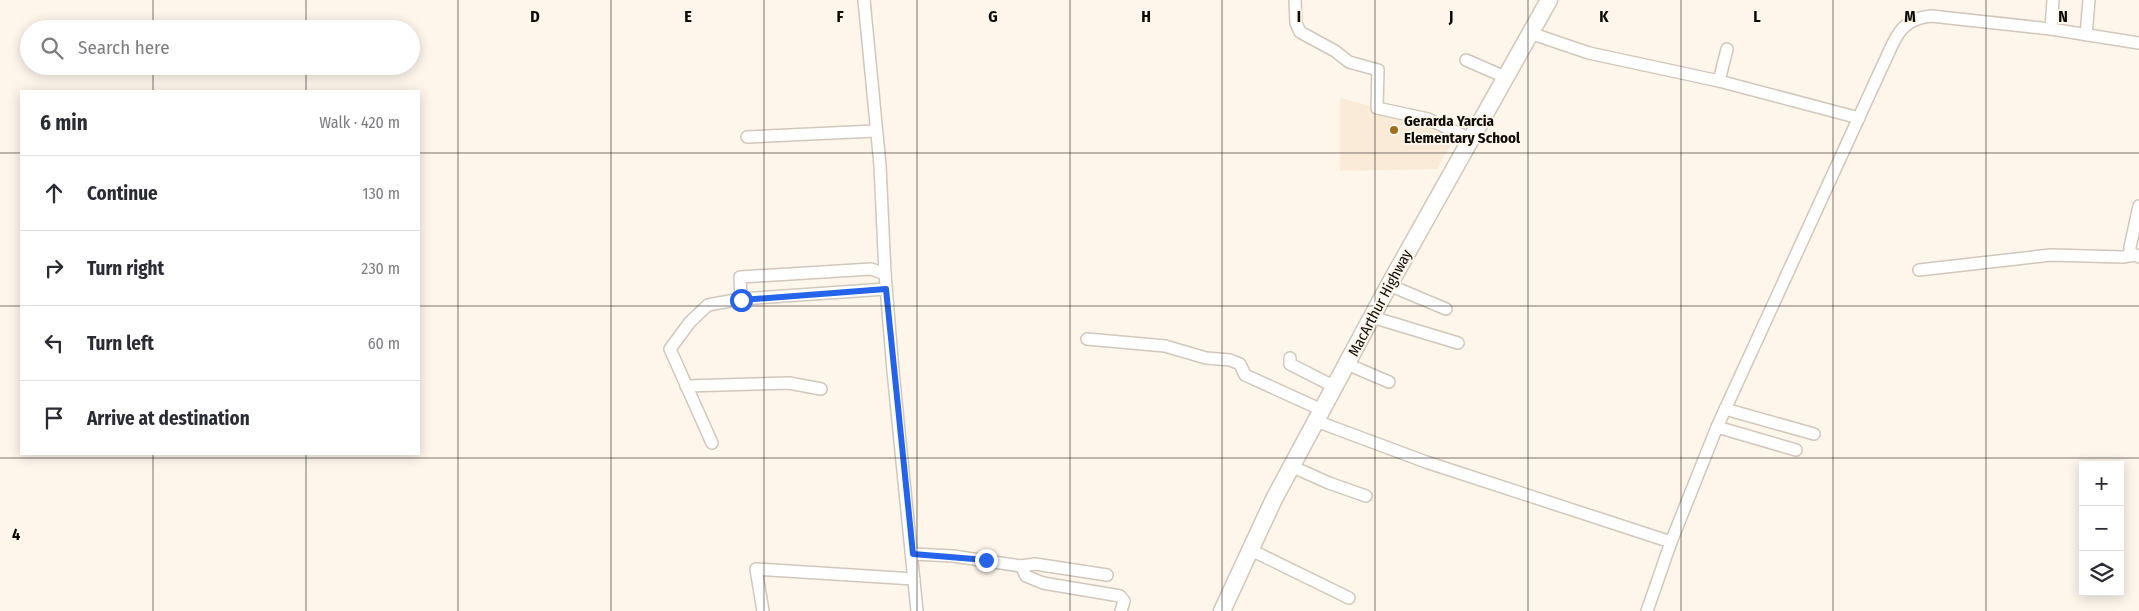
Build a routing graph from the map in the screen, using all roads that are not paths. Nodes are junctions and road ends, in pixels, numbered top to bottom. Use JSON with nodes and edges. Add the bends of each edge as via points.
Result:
{"nodes":[{"id":1,"x":864,"y":0,"type":"edge"},
{"id":2,"x":1296,"y":0,"type":"edge"},
{"id":3,"x":1549,"y":0,"type":"edge"},
{"id":4,"x":2053,"y":0,"type":"edge"},
{"id":5,"x":2090,"y":0,"type":"edge"},
{"id":6,"x":2051,"y":29,"type":"junction"},
{"id":7,"x":1530,"y":33,"type":"junction"},
{"id":8,"x":2086,"y":34,"type":"junction"},
{"id":9,"x":2139,"y":43,"type":"edge"},
{"id":10,"x":1727,"y":49,"type":"dead end"},
{"id":11,"x":1466,"y":60,"type":"dead end"},
{"id":12,"x":1505,"y":78,"type":"junction"},
{"id":13,"x":1719,"y":81,"type":"junction"},
{"id":14,"x":1859,"y":118,"type":"junction"},
{"id":15,"x":875,"y":131,"type":"junction"},
{"id":16,"x":746,"y":137,"type":"dead end"},
{"id":17,"x":1471,"y":140,"type":"junction"},
{"id":18,"x":2139,"y":206,"type":"edge"},
{"id":19,"x":2136,"y":256,"type":"edge"},
{"id":20,"x":1919,"y":270,"type":"dead end"},
{"id":21,"x":885,"y":274,"type":"junction"},
{"id":22,"x":1389,"y":285,"type":"junction"},
{"id":23,"x":886,"y":289,"type":"junction"},
{"id":24,"x":741,"y":300,"type":"junction"},
{"id":25,"x":1446,"y":309,"type":"dead end"},
{"id":26,"x":1372,"y":317,"type":"junction"},
{"id":27,"x":1087,"y":339,"type":"dead end"},
{"id":28,"x":1458,"y":343,"type":"dead end"},
{"id":29,"x":1290,"y":358,"type":"dead end"},
{"id":30,"x":1347,"y":364,"type":"junction"},
{"id":31,"x":1389,"y":382,"type":"dead end"},
{"id":32,"x":686,"y":386,"type":"junction"},
{"id":33,"x":1335,"y":387,"type":"junction"},
{"id":34,"x":821,"y":388,"type":"dead end"},
{"id":35,"x":1725,"y":409,"type":"junction"},
{"id":36,"x":1319,"y":416,"type":"junction"},
{"id":37,"x":1717,"y":427,"type":"junction"},
{"id":38,"x":1814,"y":434,"type":"dead end"},
{"id":39,"x":712,"y":443,"type":"dead end"},
{"id":40,"x":1796,"y":450,"type":"dead end"},
{"id":41,"x":1293,"y":467,"type":"junction"},
{"id":42,"x":1366,"y":496,"type":"dead end"},
{"id":43,"x":1671,"y":542,"type":"junction"},
{"id":44,"x":1251,"y":550,"type":"junction"},
{"id":45,"x":913,"y":554,"type":"junction"},
{"id":46,"x":1021,"y":566,"type":"junction"},
{"id":47,"x":1107,"y":575,"type":"dead end"},
{"id":48,"x":914,"y":579,"type":"junction"},
{"id":49,"x":1349,"y":598,"type":"dead end"},
{"id":50,"x":763,"y":611,"type":"edge"},
{"id":51,"x":917,"y":611,"type":"edge"},
{"id":52,"x":1121,"y":611,"type":"edge"},
{"id":53,"x":1222,"y":611,"type":"edge"},
{"id":54,"x":1647,"y":611,"type":"edge"}],
"edges":[{"from":1,"to":15,"type":"street"},
{"from":2,"to":17,"type":"street","via":[[1296,23],[1300,32],[1349,62],[1378,70],[1377,108],[1428,120]]},
{"from":3,"to":7,"type":"highway","name":"MacArthur Highway"},
{"from":4,"to":6,"type":"street"},
{"from":5,"to":8,"type":"street"},
{"from":6,"to":8,"type":"street"},
{"from":6,"to":14,"type":"street","via":[[1931,16],[1915,18],[1900,32]]},
{"from":7,"to":12,"type":"highway","name":"MacArthur Highway"},
{"from":7,"to":13,"type":"street","via":[[1589,53]]},
{"from":8,"to":9,"type":"street"},
{"from":10,"to":13,"type":"street"},
{"from":11,"to":12,"type":"street"},
{"from":12,"to":17,"type":"highway","name":"MacArthur Highway"},
{"from":13,"to":14,"type":"street"},
{"from":14,"to":35,"type":"street"},
{"from":15,"to":16,"type":"street"},
{"from":15,"to":21,"type":"street","via":[[880,165]]},
{"from":17,"to":22,"type":"highway","name":"MacArthur Highway"},
{"from":18,"to":19,"type":"street","via":[[2130,247]]},
{"from":19,"to":20,"type":"street","via":[[2051,255]]},
{"from":21,"to":23,"type":"street"},
{"from":21,"to":24,"type":"street","via":[[872,269],[740,277]]},
{"from":22,"to":25,"type":"street"},
{"from":22,"to":26,"type":"highway","name":"MacArthur Highway"},
{"from":23,"to":24,"type":"street"},
{"from":23,"to":45,"type":"street"},
{"from":24,"to":32,"type":"street","via":[[708,305],[690,322],[670,349]]},
{"from":26,"to":28,"type":"street"},
{"from":26,"to":30,"type":"highway","name":"MacArthur Highway"},
{"from":27,"to":36,"type":"street","via":[[1165,346],[1206,358],[1236,361],[1245,375]]},
{"from":29,"to":33,"type":"street","via":[[1290,364]]},
{"from":30,"to":31,"type":"street"},
{"from":30,"to":33,"type":"highway","name":"MacArthur Highway"},
{"from":32,"to":34,"type":"street","via":[[789,383]]},
{"from":32,"to":39,"type":"street"},
{"from":33,"to":36,"type":"highway","name":"MacArthur Highway"},
{"from":35,"to":37,"type":"street"},
{"from":35,"to":38,"type":"street"},
{"from":36,"to":41,"type":"highway","name":"MacArthur Highway"},
{"from":36,"to":43,"type":"street","via":[[1426,462]]},
{"from":37,"to":40,"type":"street"},
{"from":37,"to":43,"type":"street"},
{"from":41,"to":42,"type":"street"},
{"from":41,"to":44,"type":"highway","name":"MacArthur Highway","via":[[1274,499]]},
{"from":43,"to":54,"type":"street"},
{"from":44,"to":49,"type":"street"},
{"from":44,"to":53,"type":"highway","name":"MacArthur Highway"},
{"from":45,"to":46,"type":"street"},
{"from":45,"to":48,"type":"street"},
{"from":46,"to":47,"type":"street","via":[[1035,564]]},
{"from":46,"to":52,"type":"street","via":[[1026,576],[1043,583],[1120,596],[1124,601]]},
{"from":48,"to":50,"type":"street","via":[[756,569]]},
{"from":48,"to":51,"type":"street"}]}
